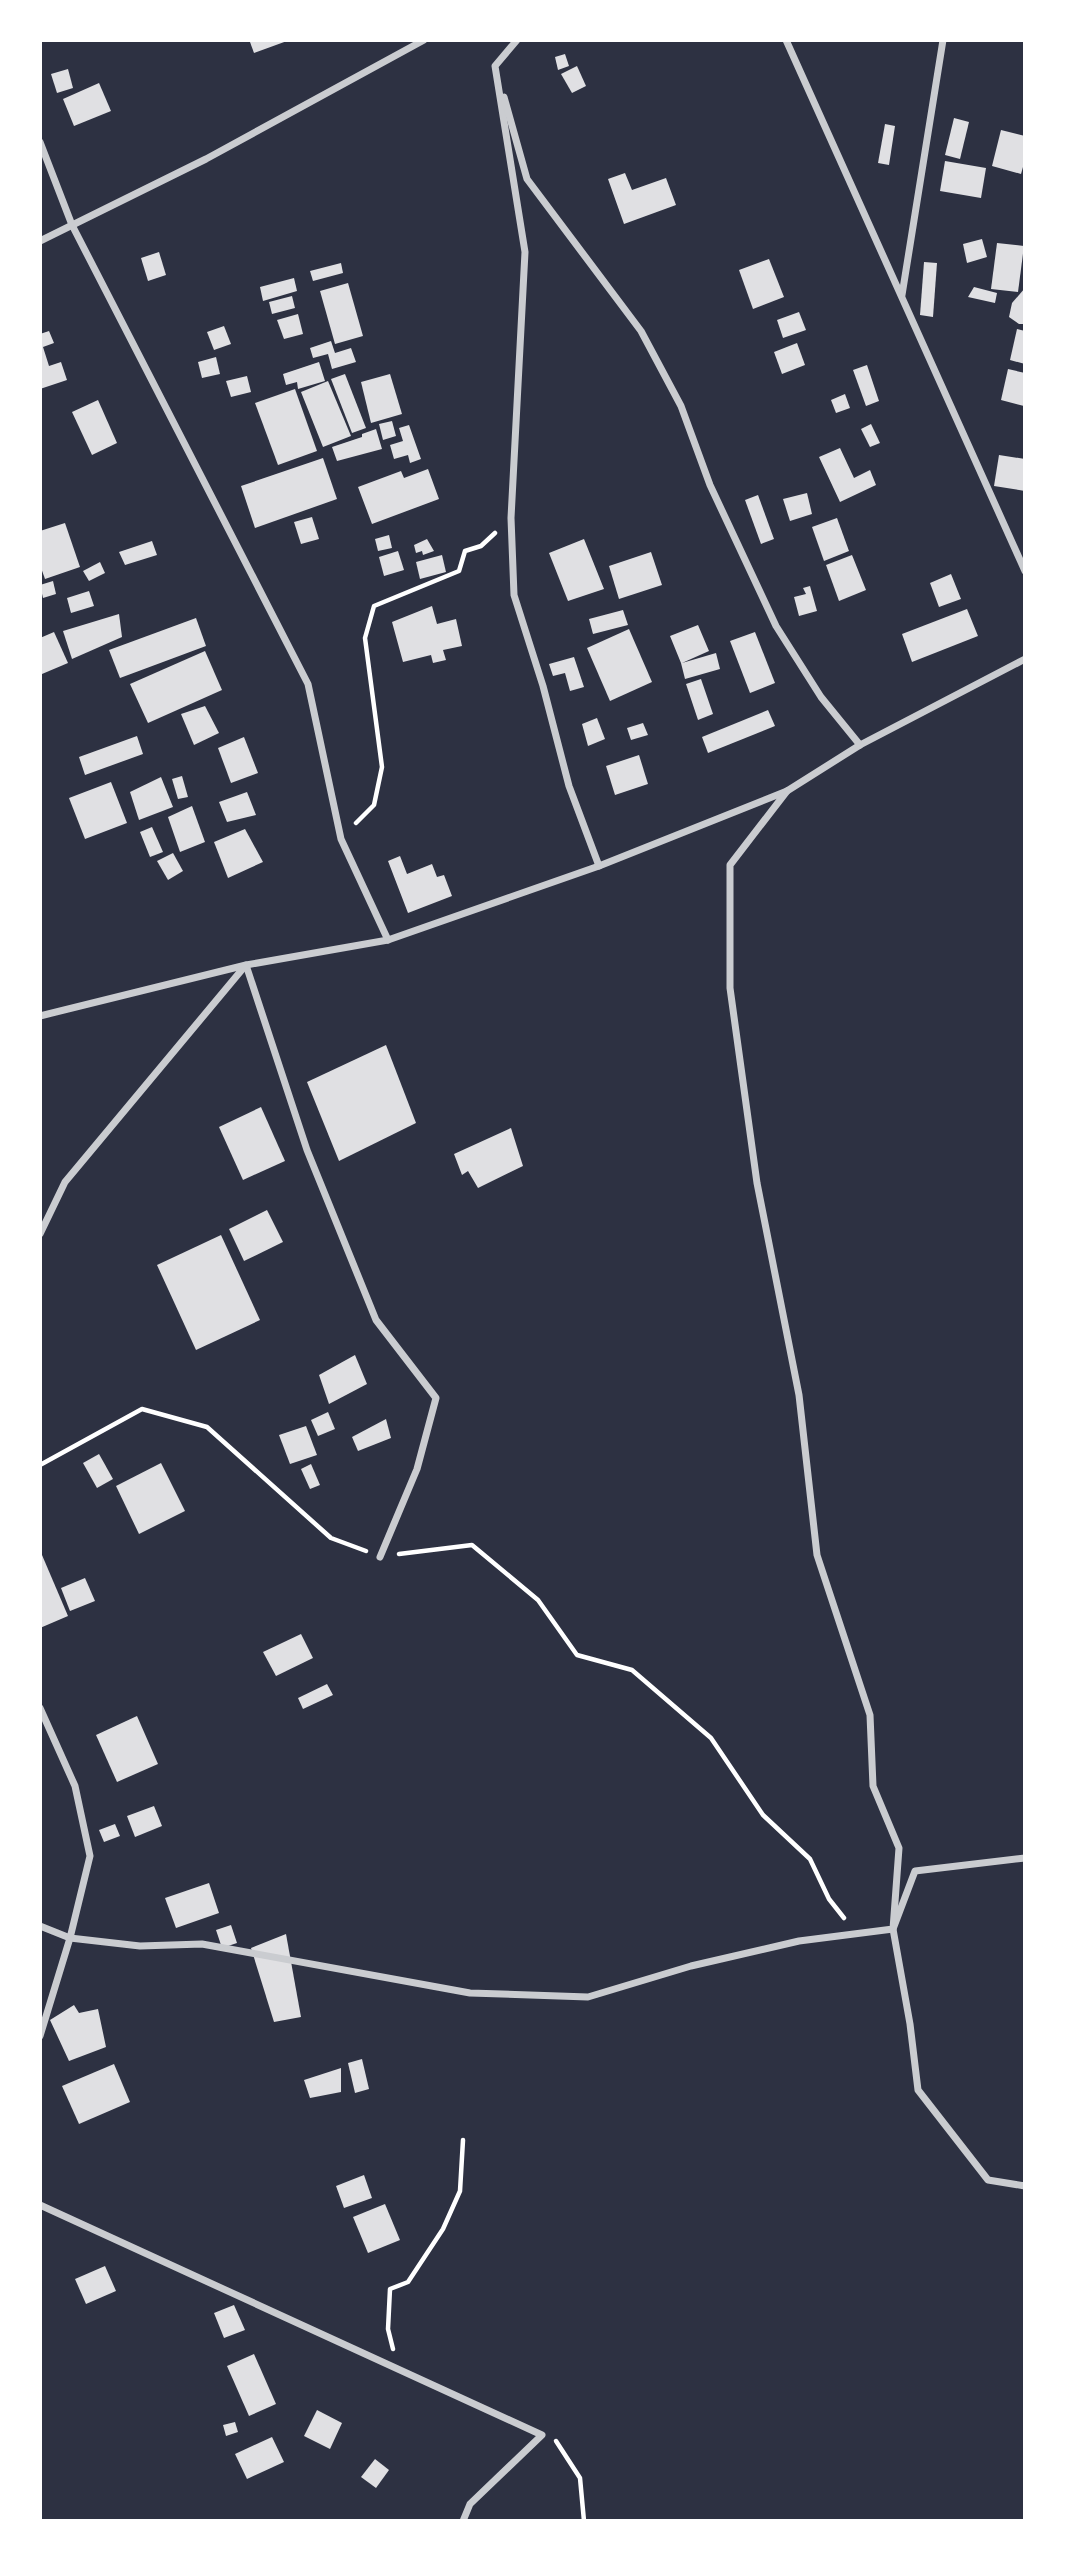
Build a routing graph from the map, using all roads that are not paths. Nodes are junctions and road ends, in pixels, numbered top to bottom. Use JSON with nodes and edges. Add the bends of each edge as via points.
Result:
{"nodes":[{"id":1,"x":425,"y":40,"type":"edge"},
{"id":2,"x":517,"y":40,"type":"edge"},
{"id":3,"x":786,"y":40,"type":"edge"},
{"id":4,"x":943,"y":40,"type":"edge"},
{"id":5,"x":495,"y":66,"type":"junction"},
{"id":6,"x":40,"y":142,"type":"edge"},
{"id":7,"x":72,"y":225,"type":"junction"},
{"id":8,"x":40,"y":241,"type":"edge"},
{"id":9,"x":902,"y":296,"type":"junction"},
{"id":10,"x":1025,"y":571,"type":"edge"},
{"id":11,"x":1025,"y":659,"type":"edge"},
{"id":12,"x":860,"y":744,"type":"junction"},
{"id":13,"x":787,"y":791,"type":"junction"},
{"id":14,"x":599,"y":866,"type":"junction"},
{"id":15,"x":388,"y":940,"type":"junction"},
{"id":16,"x":246,"y":965,"type":"junction"},
{"id":17,"x":40,"y":1016,"type":"edge"},
{"id":18,"x":40,"y":1234,"type":"edge"},
{"id":19,"x":380,"y":1557,"type":"road end"},
{"id":20,"x":40,"y":1708,"type":"edge"},
{"id":21,"x":1025,"y":1858,"type":"edge"},
{"id":22,"x":40,"y":1926,"type":"edge"},
{"id":23,"x":893,"y":1929,"type":"junction"},
{"id":24,"x":70,"y":1938,"type":"junction"},
{"id":25,"x":40,"y":2036,"type":"edge"},
{"id":26,"x":1025,"y":2186,"type":"edge"},
{"id":27,"x":40,"y":2205,"type":"edge"},
{"id":28,"x":463,"y":2521,"type":"edge"}],
"edges":[{"from":1,"to":7,"type":"street","via":[[206,159]]},
{"from":2,"to":5,"type":"street"},
{"from":3,"to":9,"type":"street"},
{"from":4,"to":9,"type":"street"},
{"from":5,"to":12,"type":"street","via":[[527,179],[641,331],[681,406],[710,485],[776,626],[821,697]]},
{"from":5,"to":14,"type":"street","via":[[524,252],[511,518],[513,595],[569,786]]},
{"from":6,"to":7,"type":"street"},
{"from":7,"to":8,"type":"street"},
{"from":7,"to":15,"type":"street","via":[[308,684],[341,839]]},
{"from":9,"to":10,"type":"street"},
{"from":11,"to":12,"type":"street"},
{"from":12,"to":13,"type":"street"},
{"from":13,"to":14,"type":"street"},
{"from":13,"to":23,"type":"street","via":[[730,865],[730,988],[757,1183],[799,1395],[817,1555],[870,1715],[873,1786],[899,1849]]},
{"from":14,"to":15,"type":"street"},
{"from":15,"to":16,"type":"street"},
{"from":16,"to":17,"type":"street"},
{"from":16,"to":18,"type":"street","via":[[65,1182]]},
{"from":16,"to":19,"type":"street","via":[[307,1150],[376,1320],[436,1398],[417,1469]]},
{"from":20,"to":24,"type":"street","via":[[75,1786],[90,1856]]},
{"from":21,"to":23,"type":"street","via":[[915,1871]]},
{"from":22,"to":24,"type":"street"},
{"from":23,"to":24,"type":"street","via":[[799,1941],[587,1997],[470,1993],[202,1944],[140,1946]]},
{"from":23,"to":26,"type":"street","via":[[918,2090],[988,2180]]},
{"from":24,"to":25,"type":"street"},
{"from":27,"to":28,"type":"street","via":[[541,2435],[470,2504]]}]}
